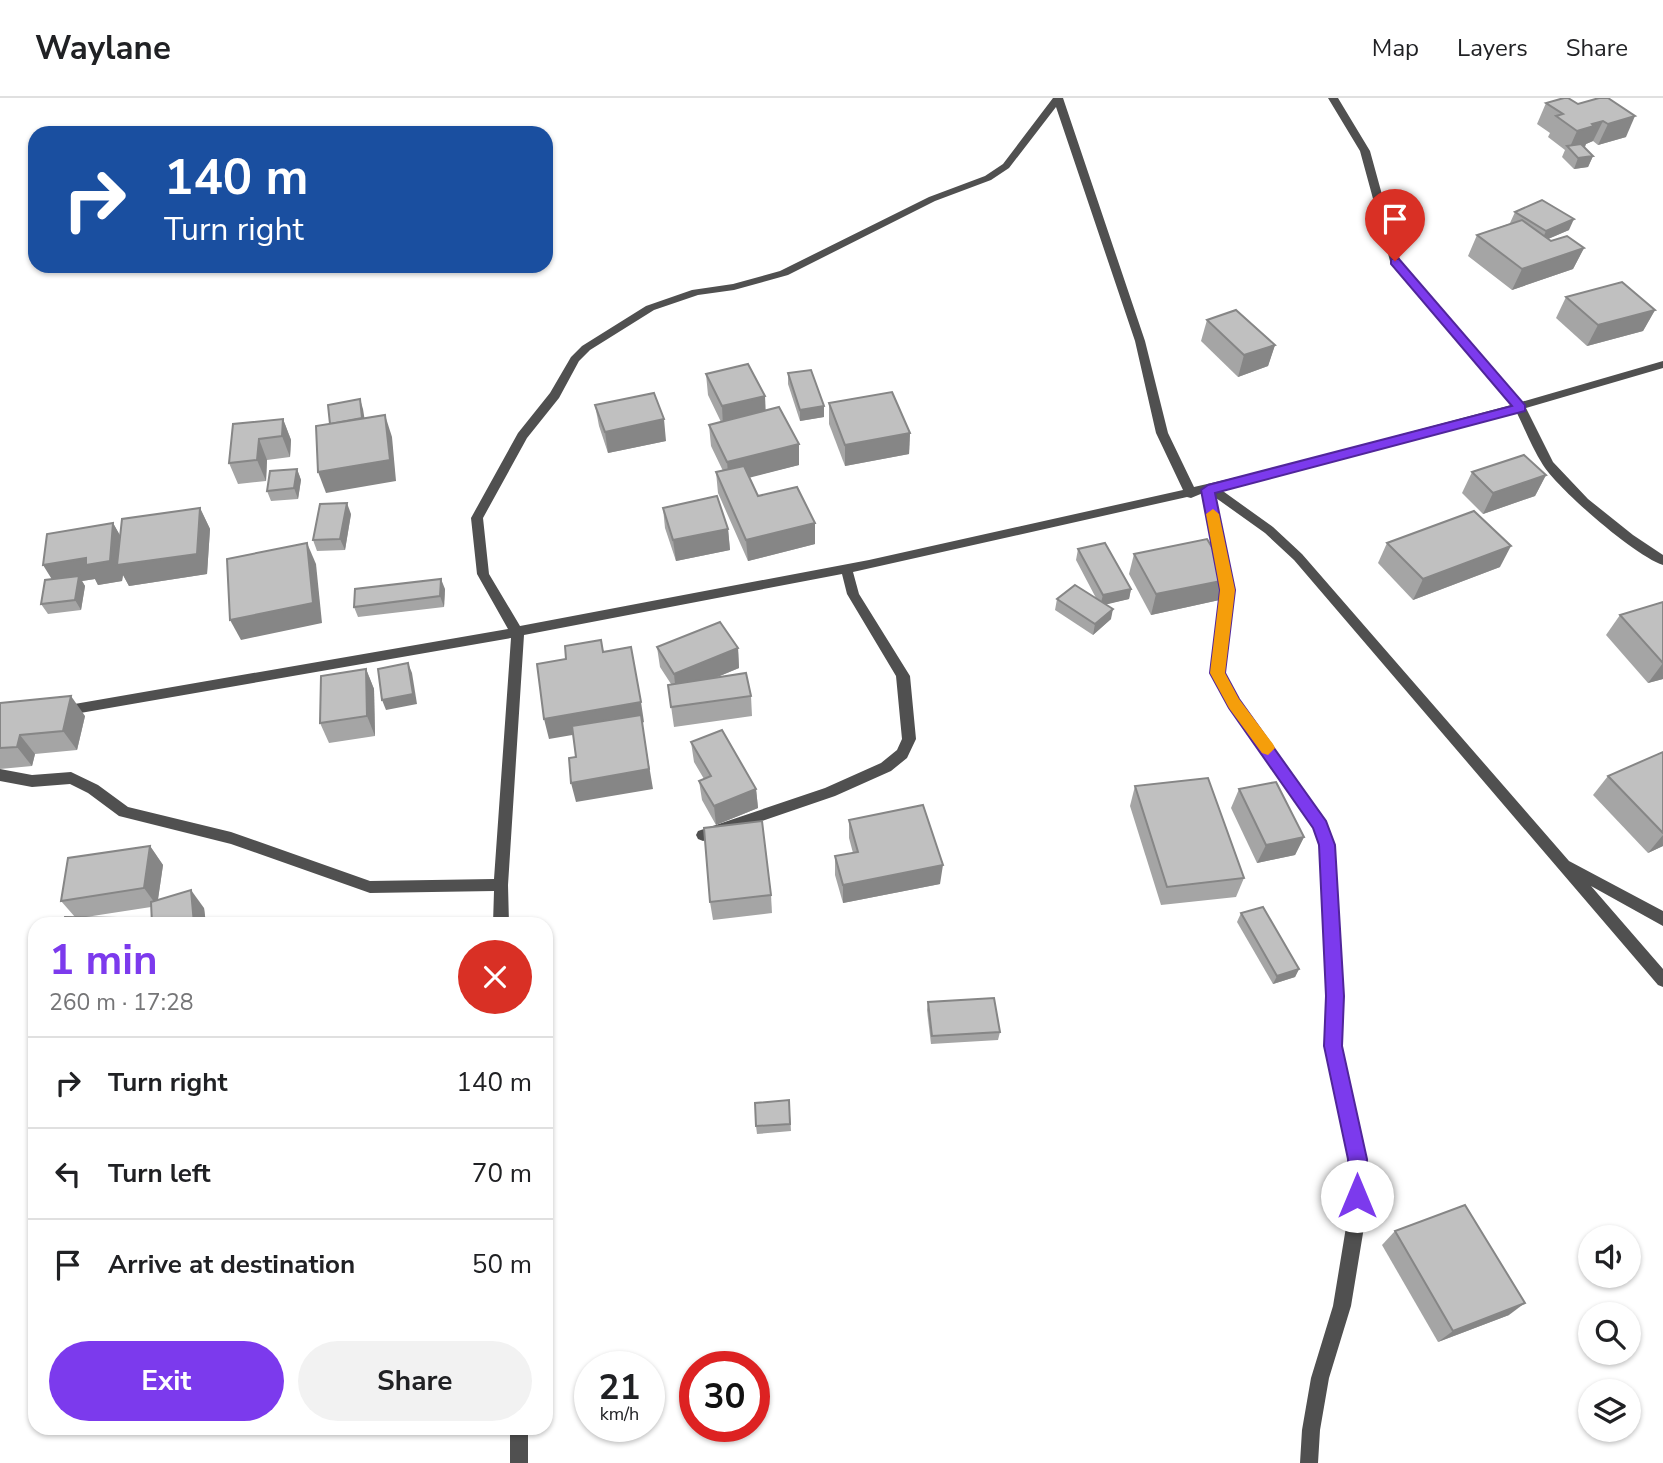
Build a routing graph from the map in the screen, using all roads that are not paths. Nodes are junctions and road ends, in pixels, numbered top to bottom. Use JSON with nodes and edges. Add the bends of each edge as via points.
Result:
{"nodes":[{"id":1,"x":1058,"y":98,"type":"edge"},
{"id":2,"x":1333,"y":98,"type":"edge"},
{"id":3,"x":1663,"y":364,"type":"edge"},
{"id":4,"x":1520,"y":408,"type":"junction"},
{"id":5,"x":1210,"y":490,"type":"junction"},
{"id":6,"x":1191,"y":494,"type":"junction"},
{"id":7,"x":1663,"y":561,"type":"edge"},
{"id":8,"x":845,"y":567,"type":"junction"},
{"id":9,"x":518,"y":634,"type":"junction"},
{"id":10,"x":55,"y":713,"type":"edge"},
{"id":11,"x":0,"y":775,"type":"edge"},
{"id":12,"x":703,"y":835,"type":"edge"},
{"id":13,"x":1560,"y":861,"type":"junction"},
{"id":14,"x":501,"y":885,"type":"junction"},
{"id":15,"x":501,"y":917,"type":"edge"},
{"id":16,"x":1663,"y":919,"type":"edge"},
{"id":17,"x":1663,"y":980,"type":"edge"},
{"id":18,"x":519,"y":1435,"type":"edge"},
{"id":19,"x":519,"y":1463,"type":"edge"},
{"id":20,"x":1309,"y":1463,"type":"edge"}],
"edges":[{"from":1,"to":6,"type":"street","via":[[1140,341],[1161,433]]},
{"from":1,"to":9,"type":"street","via":[[1026,144],[988,178],[932,199],[784,273],[696,292],[650,308],[586,348],[522,436],[477,518],[483,574]]},
{"from":2,"to":4,"type":"street","via":[[1365,151],[1395,261]]},
{"from":3,"to":4,"type":"street"},
{"from":4,"to":5,"type":"street"},
{"from":4,"to":7,"type":"street","via":[[1548,464],[1584,502]]},
{"from":5,"to":6,"type":"street"},
{"from":5,"to":13,"type":"street","via":[[1269,530],[1298,557]]},
{"from":5,"to":20,"type":"street","via":[[1228,590],[1218,673],[1234,704],[1321,826],[1327,845],[1333,1046],[1357,1159],[1357,1215],[1342,1306],[1320,1378]]},
{"from":6,"to":8,"type":"street"},
{"from":8,"to":9,"type":"street"},
{"from":8,"to":12,"type":"street","via":[[853,594],[903,676],[909,739],[902,754],[886,767],[830,792]]},
{"from":9,"to":10,"type":"street"},
{"from":9,"to":14,"type":"street"},
{"from":11,"to":14,"type":"street","via":[[32,781],[71,778],[124,812],[231,838],[370,887]]},
{"from":13,"to":16,"type":"street"},
{"from":13,"to":17,"type":"street"},
{"from":14,"to":15,"type":"street"},
{"from":18,"to":19,"type":"street"}]}
